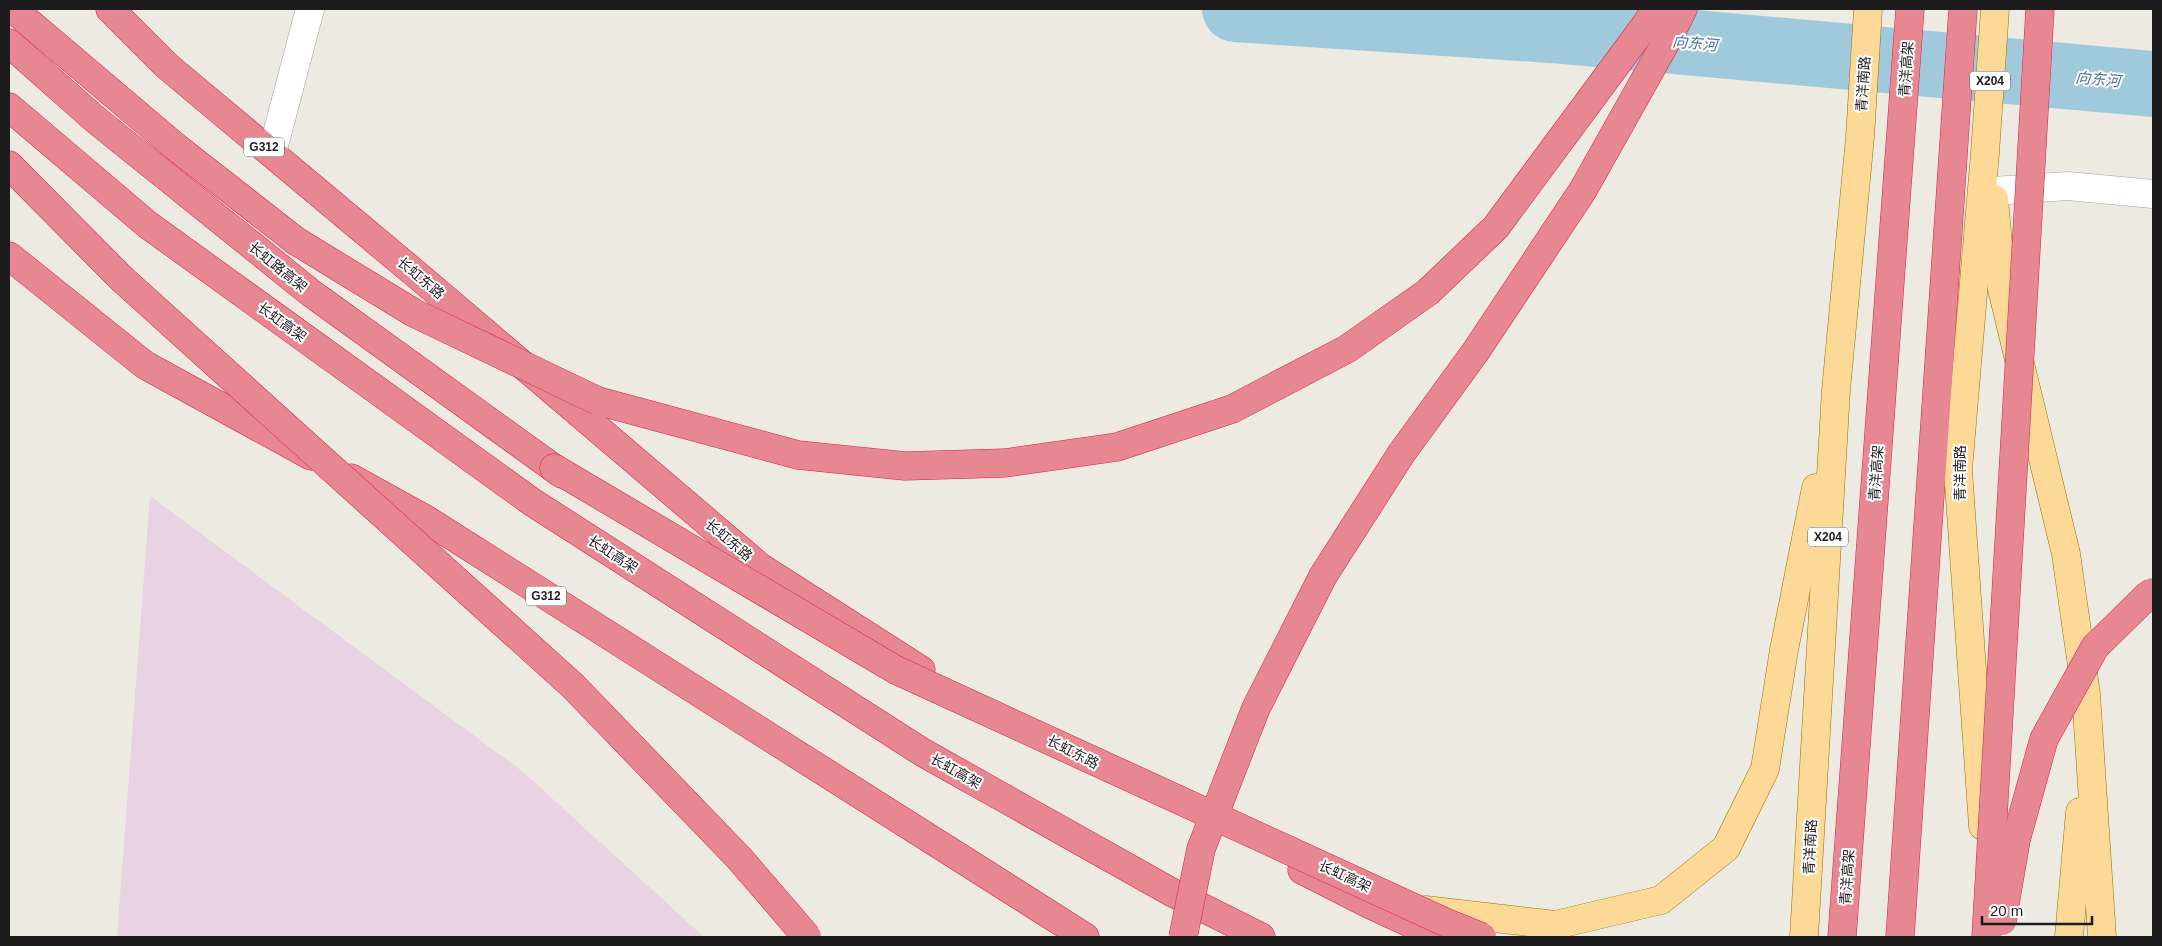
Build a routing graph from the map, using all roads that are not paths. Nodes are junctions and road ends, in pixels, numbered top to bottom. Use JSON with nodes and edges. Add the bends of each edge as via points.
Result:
{"nodes":[{"id":1,"x":13,"y":9,"type":"edge"},
{"id":2,"x":110,"y":9,"type":"edge"},
{"id":3,"x":310,"y":9,"type":"edge"},
{"id":4,"x":1654,"y":9,"type":"edge"},
{"id":5,"x":1683,"y":9,"type":"edge"},
{"id":6,"x":1868,"y":9,"type":"edge"},
{"id":7,"x":1910,"y":9,"type":"edge"},
{"id":8,"x":1963,"y":9,"type":"edge"},
{"id":9,"x":1994,"y":9,"type":"edge"},
{"id":10,"x":2040,"y":9,"type":"edge"},
{"id":11,"x":9,"y":43,"type":"edge"},
{"id":12,"x":9,"y":107,"type":"edge"},
{"id":13,"x":1985,"y":153,"type":"junction"},
{"id":14,"x":272,"y":154,"type":"junction"},
{"id":15,"x":9,"y":165,"type":"edge"},
{"id":16,"x":1993,"y":190,"type":"junction"},
{"id":17,"x":2153,"y":194,"type":"edge"},
{"id":18,"x":9,"y":256,"type":"edge"},
{"id":19,"x":1836,"y":390,"type":"junction"},
{"id":20,"x":558,"y":471,"type":"joint"},
{"id":21,"x":2153,"y":592,"type":"edge"},
{"id":22,"x":2087,"y":716,"type":"junction"},
{"id":23,"x":1369,"y":904,"type":"junction"},
{"id":24,"x":807,"y":937,"type":"edge"},
{"id":25,"x":1085,"y":937,"type":"edge"},
{"id":26,"x":1183,"y":937,"type":"edge"},
{"id":27,"x":1261,"y":937,"type":"edge"},
{"id":28,"x":1440,"y":937,"type":"edge"},
{"id":29,"x":1482,"y":937,"type":"edge"},
{"id":30,"x":1804,"y":937,"type":"edge"},
{"id":31,"x":1842,"y":937,"type":"edge"},
{"id":32,"x":1900,"y":937,"type":"edge"},
{"id":33,"x":1987,"y":937,"type":"edge"},
{"id":34,"x":1999,"y":937,"type":"edge"},
{"id":35,"x":2069,"y":937,"type":"edge"},
{"id":36,"x":2102,"y":937,"type":"edge"}],
"edges":[{"from":1,"to":4,"type":"highway","bridge":true,"via":[[177,148],[296,241],[414,313],[598,401],[798,455],[905,466],[1005,463],[1117,446],[1232,409],[1347,350],[1428,292],[1496,227]]},
{"from":2,"to":14,"type":"highway","name":"长虹东路","number":"G312","via":[[167,66]]},
{"from":3,"to":14,"type":"street"},
{"from":5,"to":26,"type":"highway","bridge":true,"via":[[1583,190],[1476,351],[1401,454],[1323,576],[1256,708],[1201,849]]},
{"from":6,"to":19,"type":"main road","name":"青洋南路","number":"X204","via":[[1860,136]]},
{"from":7,"to":31,"type":"highway","name":"青洋高架"},
{"from":8,"to":32,"type":"highway"},
{"from":9,"to":13,"type":"main road","name":"青洋南路","number":"X204"},
{"from":10,"to":33,"type":"highway","bridge":true},
{"from":11,"to":20,"type":"highway","name":"长虹路高架","via":[[96,120],[310,294]]},
{"from":12,"to":27,"type":"highway","name":"长虹高架","via":[[148,225],[532,502],[922,752],[1173,893]]},
{"from":13,"to":16,"type":"main road"},
{"from":13,"to":33,"type":"main road","name":"青洋南路","number":"X204","via":[[1958,470],[1980,775]]},
{"from":14,"to":23,"type":"highway","name":"长虹东路","number":"G312","via":[[760,567],[949,688]]},
{"from":15,"to":24,"type":"highway","bridge":true,"via":[[121,278],[573,686],[739,858]]},
{"from":16,"to":17,"type":"street","via":[[2068,186]]},
{"from":16,"to":22,"type":"main road","via":[[2002,289],[2066,554]]},
{"from":18,"to":25,"type":"highway","number":"G312","via":[[145,365],[427,520]]},
{"from":19,"to":23,"type":"main road","via":[[1784,650],[1765,769],[1726,848],[1661,900],[1555,925]]},
{"from":19,"to":30,"type":"main road","name":"青洋南路","number":"X204"},
{"from":20,"to":29,"type":"highway","name":"长虹高架","bridge":true,"via":[[896,670]]},
{"from":21,"to":34,"type":"highway","bridge":true,"via":[[2095,647],[2044,739],[2016,840]]},
{"from":22,"to":35,"type":"main road"},
{"from":22,"to":36,"type":"main road"},
{"from":23,"to":28,"type":"highway","name":"长虹东路","number":"G312"}]}
